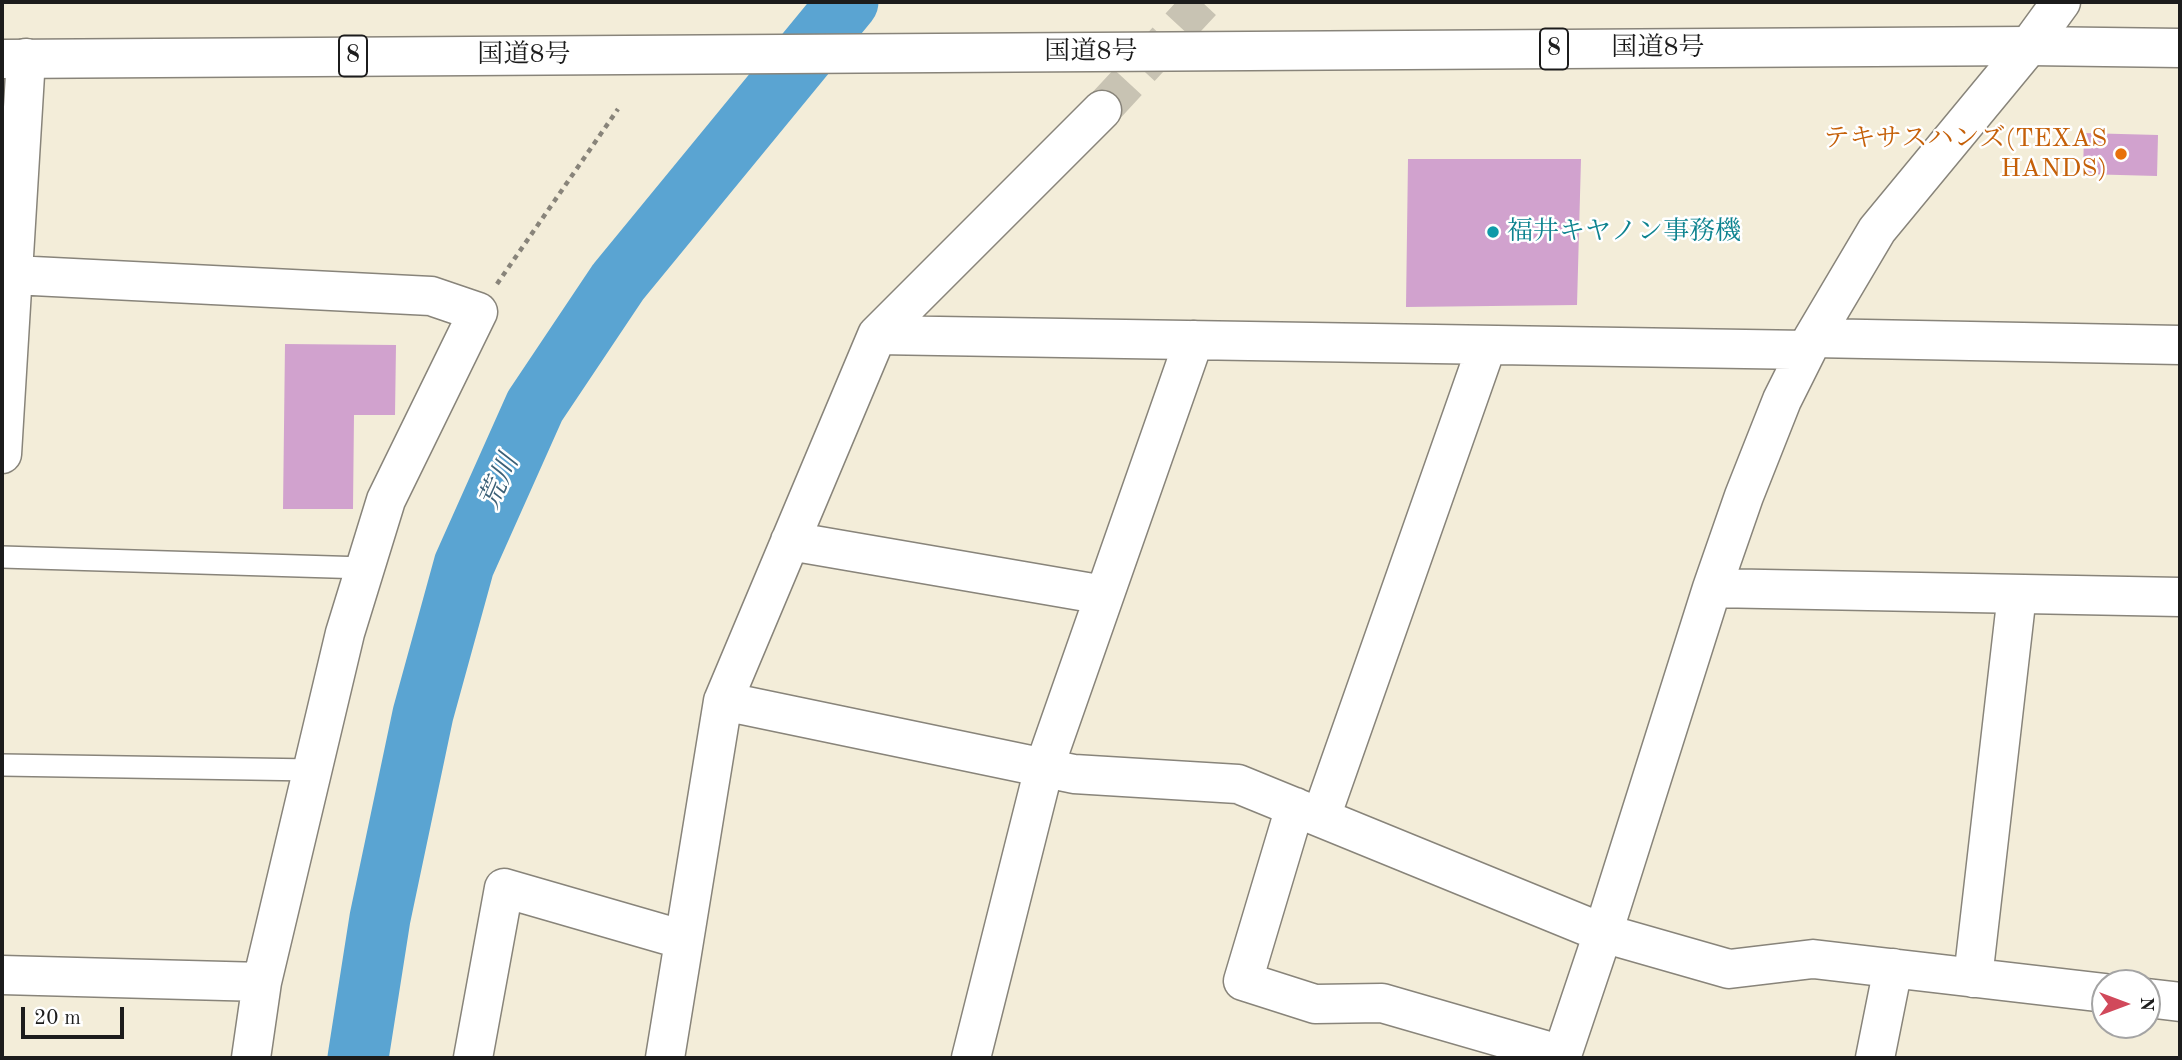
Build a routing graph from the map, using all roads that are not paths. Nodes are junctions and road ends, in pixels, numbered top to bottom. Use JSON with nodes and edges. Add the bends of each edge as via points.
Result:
{"nodes":[{"id":1,"x":2061,"y":2,"type":"edge"},
{"id":2,"x":2029,"y":46,"type":"junction"},
{"id":3,"x":2180,"y":48,"type":"edge"},
{"id":4,"x":14,"y":59,"type":"edge"},
{"id":5,"x":1102,"y":110,"type":"tunnel mouth"},
{"id":6,"x":13,"y":275,"type":"junction"},
{"id":7,"x":877,"y":335,"type":"junction"},
{"id":8,"x":1194,"y":340,"type":"junction"},
{"id":9,"x":1810,"y":344,"type":"junction"},
{"id":10,"x":1487,"y":345,"type":"junction"},
{"id":11,"x":2180,"y":345,"type":"edge"},
{"id":12,"x":4,"y":381,"type":"edge"},
{"id":13,"x":2,"y":454,"type":"edge"},
{"id":14,"x":790,"y":541,"type":"junction"},
{"id":15,"x":2,"y":557,"type":"edge"},
{"id":16,"x":365,"y":568,"type":"junction"},
{"id":17,"x":1712,"y":588,"type":"junction"},
{"id":18,"x":2017,"y":594,"type":"junction"},
{"id":19,"x":1104,"y":596,"type":"junction"},
{"id":20,"x":2180,"y":597,"type":"edge"},
{"id":21,"x":723,"y":701,"type":"junction"},
{"id":22,"x":2,"y":765,"type":"edge"},
{"id":23,"x":1044,"y":768,"type":"junction"},
{"id":24,"x":313,"y":770,"type":"junction"},
{"id":25,"x":1308,"y":812,"type":"junction"},
{"id":26,"x":1604,"y":933,"type":"junction"},
{"id":27,"x":684,"y":940,"type":"junction"},
{"id":28,"x":1893,"y":968,"type":"junction"},
{"id":29,"x":2,"y":975,"type":"edge"},
{"id":30,"x":1973,"y":978,"type":"junction"},
{"id":31,"x":262,"y":982,"type":"junction"},
{"id":32,"x":2091,"y":991,"type":"edge"},
{"id":33,"x":2161,"y":1000,"type":"edge"},
{"id":34,"x":2180,"y":1002,"type":"edge"},
{"id":35,"x":1561,"y":1057,"type":"edge"},
{"id":36,"x":251,"y":1058,"type":"edge"},
{"id":37,"x":473,"y":1058,"type":"edge"},
{"id":38,"x":665,"y":1058,"type":"edge"},
{"id":39,"x":971,"y":1058,"type":"edge"},
{"id":40,"x":1875,"y":1058,"type":"edge"}],
"edges":[{"from":1,"to":2,"type":"main road"},
{"from":2,"to":3,"type":"main road","name":"国道8号","number":"8"},
{"from":2,"to":4,"type":"main road","name":"国道8号","number":"8"},
{"from":2,"to":9,"type":"main road","via":[[1877,230]]},
{"from":4,"to":6,"type":"main road"},
{"from":5,"to":7,"type":"main road"},
{"from":6,"to":12,"type":"main road"},
{"from":6,"to":16,"type":"main road","via":[[431,296],[478,312],[386,500]]},
{"from":7,"to":8,"type":"main road"},
{"from":7,"to":14,"type":"main road"},
{"from":8,"to":10,"type":"main road"},
{"from":8,"to":19,"type":"main road"},
{"from":9,"to":10,"type":"main road"},
{"from":9,"to":11,"type":"main road"},
{"from":9,"to":17,"type":"main road","via":[[1782,400]]},
{"from":10,"to":25,"type":"main road"},
{"from":12,"to":13,"type":"main road"},
{"from":14,"to":19,"type":"main road"},
{"from":14,"to":21,"type":"main road"},
{"from":15,"to":16,"type":"lane"},
{"from":16,"to":24,"type":"main road"},
{"from":17,"to":18,"type":"main road"},
{"from":17,"to":26,"type":"main road"},
{"from":18,"to":20,"type":"main road"},
{"from":18,"to":30,"type":"main road"},
{"from":19,"to":23,"type":"main road"},
{"from":21,"to":23,"type":"main road"},
{"from":21,"to":27,"type":"main road"},
{"from":22,"to":24,"type":"lane"},
{"from":23,"to":25,"type":"main road","via":[[1074,774],[1238,784]]},
{"from":23,"to":39,"type":"main road"},
{"from":24,"to":31,"type":"main road"},
{"from":25,"to":26,"type":"main road"},
{"from":25,"to":35,"type":"main road","via":[[1243,981],[1315,1004],[1382,1003]]},
{"from":26,"to":28,"type":"main road","via":[[1729,969],[1813,959]]},
{"from":26,"to":35,"type":"main road"},
{"from":27,"to":37,"type":"main road","via":[[504,888]]},
{"from":27,"to":38,"type":"main road"},
{"from":28,"to":30,"type":"main road"},
{"from":28,"to":40,"type":"main road"},
{"from":29,"to":31,"type":"main road"},
{"from":30,"to":32,"type":"main road"},
{"from":31,"to":36,"type":"main road"},
{"from":33,"to":34,"type":"main road"}]}
